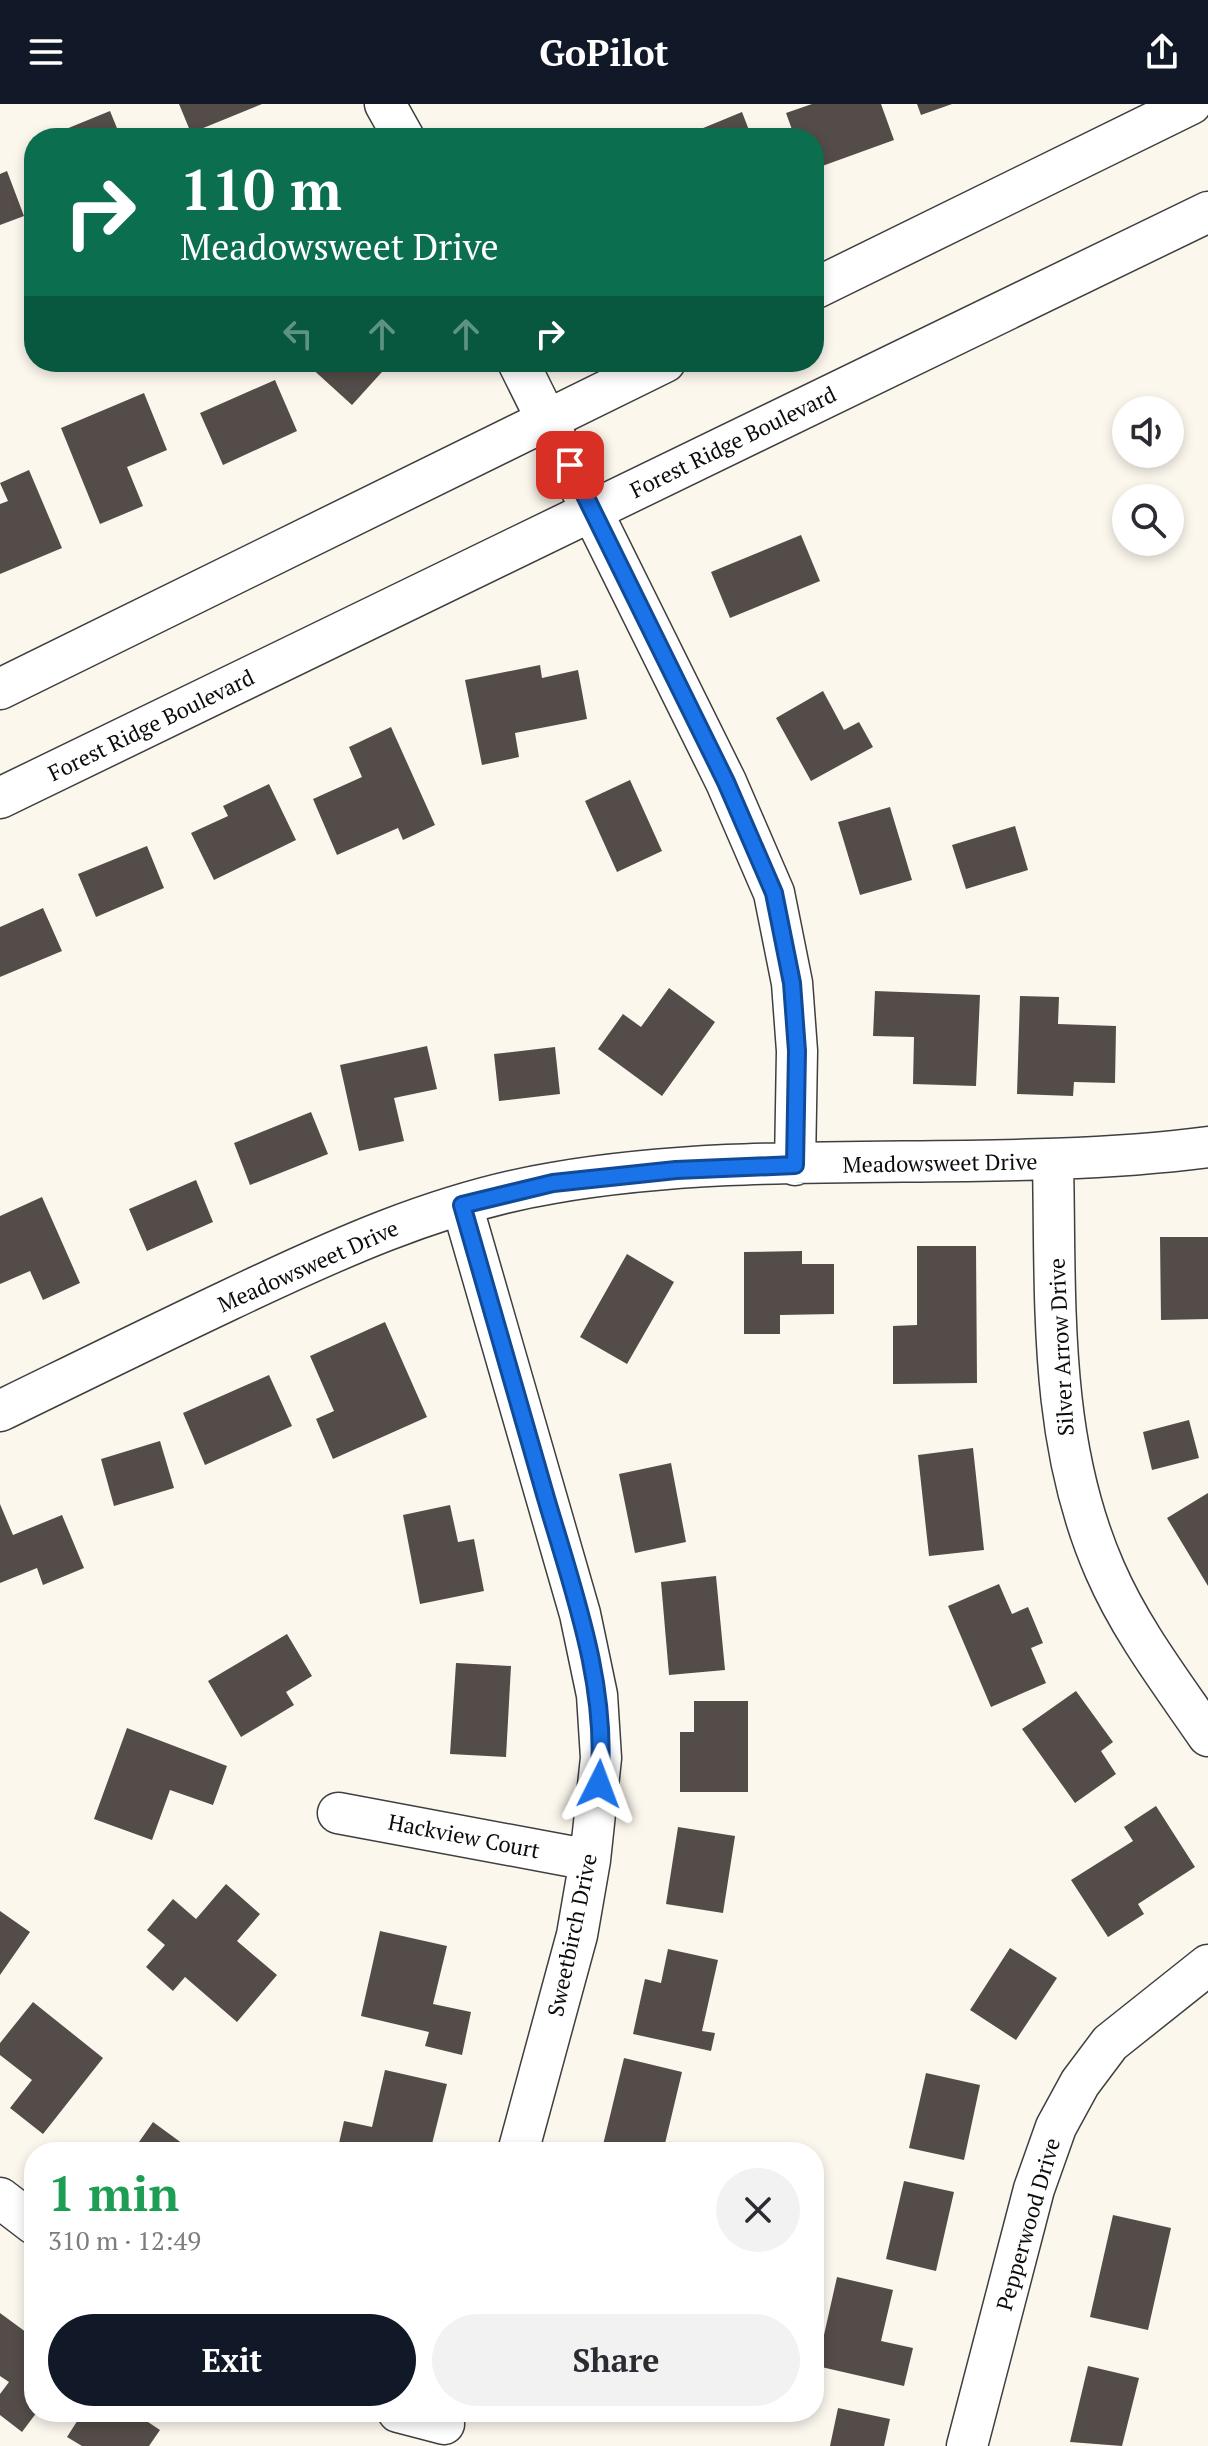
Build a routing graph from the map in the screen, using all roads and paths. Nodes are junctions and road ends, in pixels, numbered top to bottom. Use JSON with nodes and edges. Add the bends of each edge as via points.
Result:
{"nodes":[{"id":1,"x":385,"y":104,"type":"edge"},
{"id":2,"x":1191,"y":104,"type":"edge"},
{"id":3,"x":398,"y":128,"type":"edge"},
{"id":4,"x":1208,"y":212,"type":"edge"},
{"id":5,"x":824,"y":284,"type":"edge"},
{"id":6,"x":523,"y":372,"type":"edge"},
{"id":7,"x":644,"y":372,"type":"edge"},
{"id":8,"x":548,"y":419,"type":"junction"},
{"id":9,"x":592,"y":510,"type":"junction"},
{"id":10,"x":0,"y":689,"type":"edge"},
{"id":11,"x":0,"y":798,"type":"edge"},
{"id":12,"x":1208,"y":1147,"type":"edge"},
{"id":13,"x":1053,"y":1162,"type":"junction"},
{"id":14,"x":795,"y":1165,"type":"junction"},
{"id":15,"x":462,"y":1205,"type":"junction"},
{"id":16,"x":0,"y":1411,"type":"edge"},
{"id":17,"x":1208,"y":1736,"type":"edge"},
{"id":18,"x":338,"y":1813,"type":"dead end"},
{"id":19,"x":590,"y":1860,"type":"junction"},
{"id":20,"x":1208,"y":1965,"type":"edge"},
{"id":21,"x":521,"y":2142,"type":"edge"},
{"id":22,"x":0,"y":2198,"type":"edge"},
{"id":23,"x":24,"y":2216,"type":"edge"},
{"id":24,"x":967,"y":2446,"type":"edge"}],
"edges":[{"from":1,"to":3,"type":"street"},
{"from":2,"to":5,"type":"street"},
{"from":4,"to":9,"type":"street","name":"Forest Ridge Boulevard"},
{"from":6,"to":8,"type":"street"},
{"from":7,"to":8,"type":"street"},
{"from":8,"to":9,"type":"street"},
{"from":8,"to":10,"type":"street"},
{"from":9,"to":11,"type":"street","name":"Forest Ridge Boulevard"},
{"from":9,"to":14,"type":"street","via":[[726,782],[774,893],[792,983]]},
{"from":12,"to":13,"type":"street","name":"Meadowsweet Drive"},
{"from":13,"to":14,"type":"street","name":"Meadowsweet Drive"},
{"from":13,"to":17,"type":"street","name":"Silver Arrow Drive","via":[[1058,1388],[1079,1500],[1105,1572],[1140,1637]]},
{"from":14,"to":15,"type":"street","name":"Meadowsweet Drive","via":[[553,1183]]},
{"from":15,"to":16,"type":"street","name":"Meadowsweet Drive","via":[[329,1252]]},
{"from":15,"to":19,"type":"street","name":"Sweetbirch Drive","via":[[580,1614],[597,1695],[601,1758]]},
{"from":18,"to":19,"type":"street","name":"Hackview Court"},
{"from":19,"to":21,"type":"street","name":"Sweetbirch Drive","via":[[577,1935]]},
{"from":20,"to":24,"type":"street","name":"Pepperwood Drive","via":[[1110,2043],[1056,2127],[1034,2189]]},
{"from":22,"to":23,"type":"street"}]}
